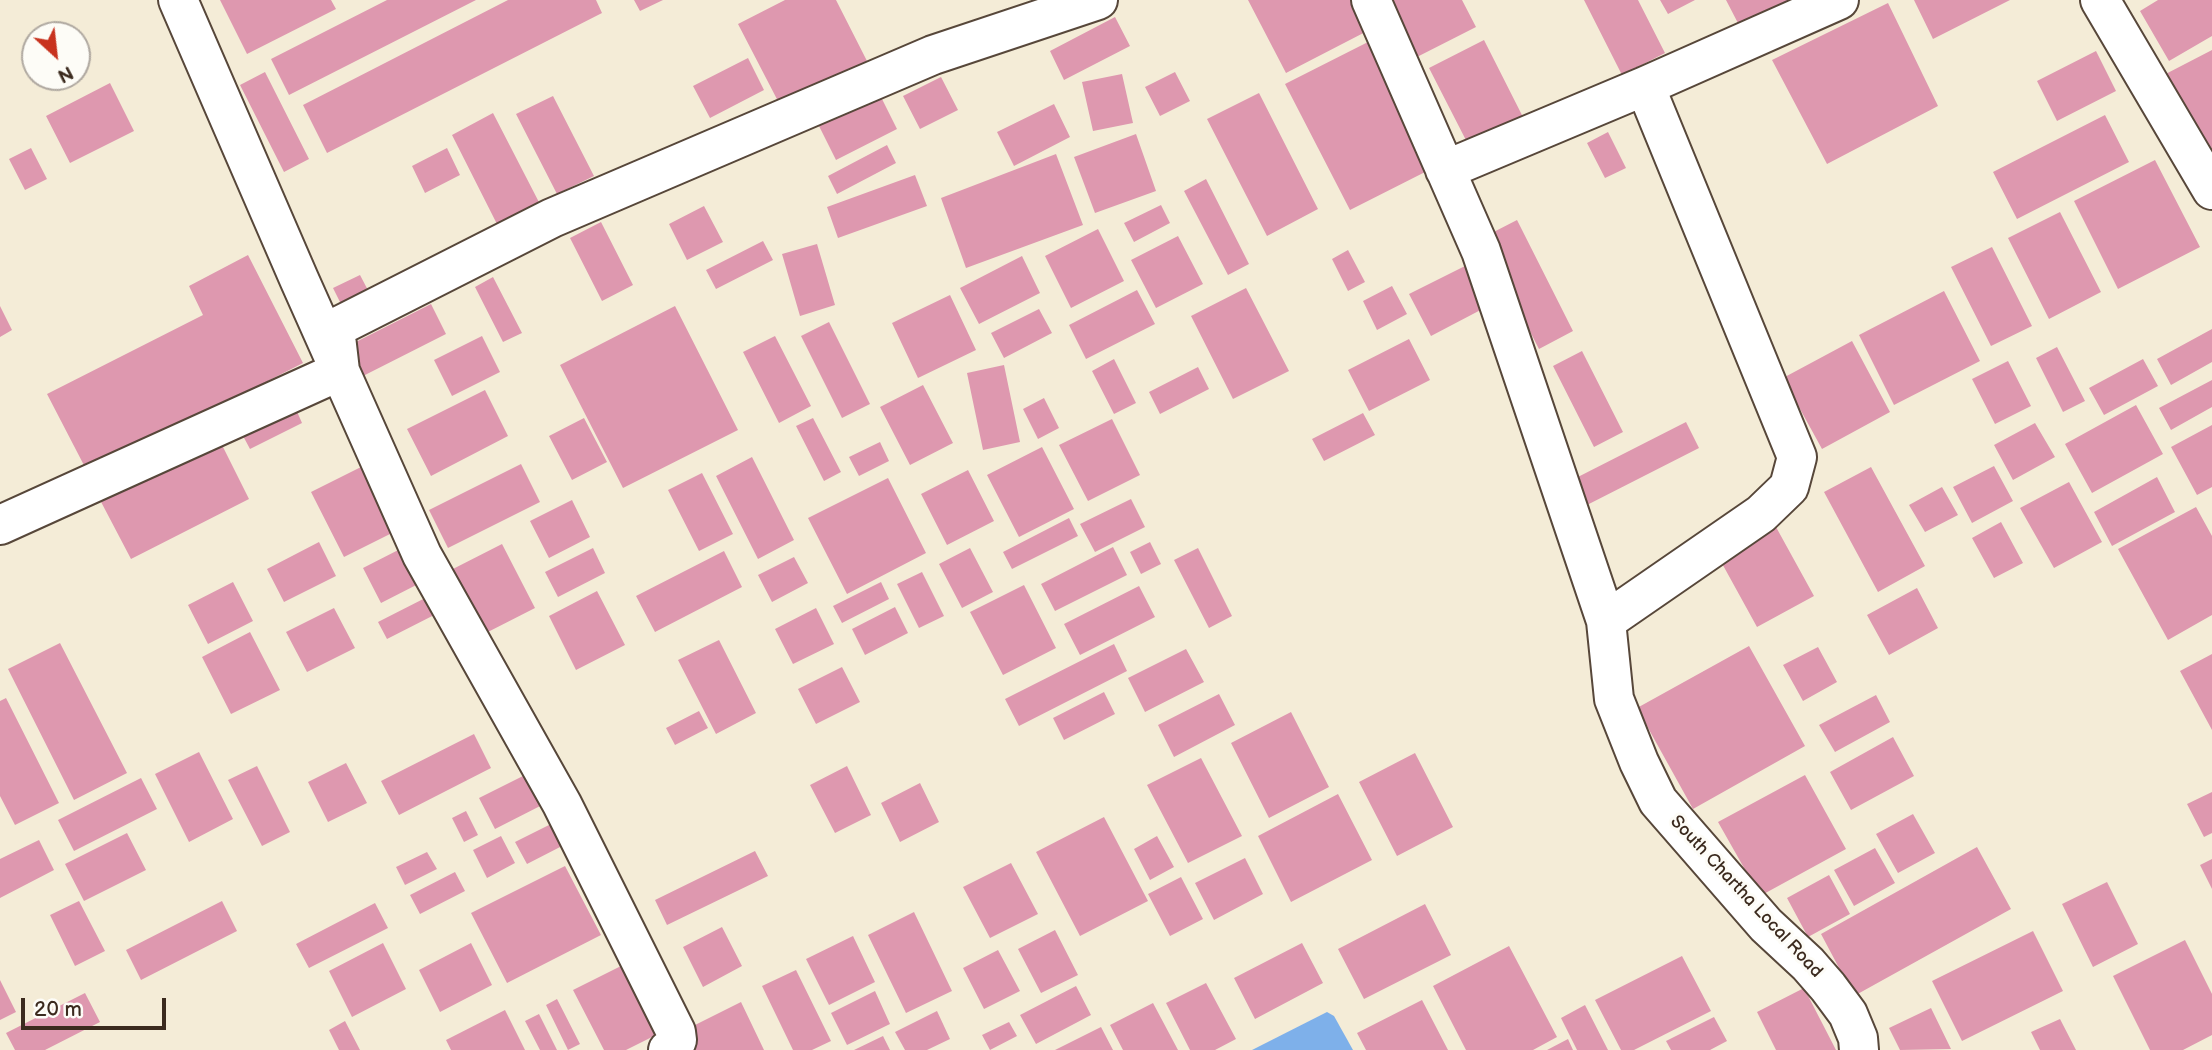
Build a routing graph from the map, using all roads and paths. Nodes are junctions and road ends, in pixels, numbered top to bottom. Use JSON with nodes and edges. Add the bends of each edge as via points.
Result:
{"nodes":[{"id":1,"x":178,"y":0,"type":"edge"},
{"id":2,"x":1098,"y":0,"type":"edge"},
{"id":3,"x":1371,"y":0,"type":"edge"},
{"id":4,"x":1839,"y":0,"type":"edge"},
{"id":5,"x":2100,"y":0,"type":"edge"},
{"id":6,"x":1645,"y":86,"type":"junction"},
{"id":7,"x":1445,"y":170,"type":"junction"},
{"id":8,"x":2212,"y":190,"type":"edge"},
{"id":9,"x":340,"y":371,"type":"junction"},
{"id":10,"x":0,"y":525,"type":"edge"},
{"id":11,"x":1606,"y":621,"type":"junction"},
{"id":12,"x":667,"y":1050,"type":"edge"},
{"id":13,"x":1859,"y":1050,"type":"edge"}],
"edges":[{"from":1,"to":9,"type":"street"},
{"from":2,"to":9,"type":"street","via":[[933,55],[552,219],[335,328]]},
{"from":3,"to":7,"type":"street","name":"South Chartha Local Road"},
{"from":4,"to":6,"type":"street"},
{"from":5,"to":8,"type":"street"},
{"from":6,"to":7,"type":"street"},
{"from":6,"to":11,"type":"street","via":[[1797,457],[1789,487],[1761,514]]},
{"from":7,"to":11,"type":"street","name":"South Chartha Local Road","via":[[1481,251]]},
{"from":9,"to":10,"type":"street"},
{"from":9,"to":12,"type":"street","via":[[422,555],[562,804],[676,1032],[677,1040]]},
{"from":11,"to":13,"type":"street","name":"South Chartha Local Road","via":[[1614,699],[1658,801],[1766,925],[1828,987],[1848,1014]]}]}
